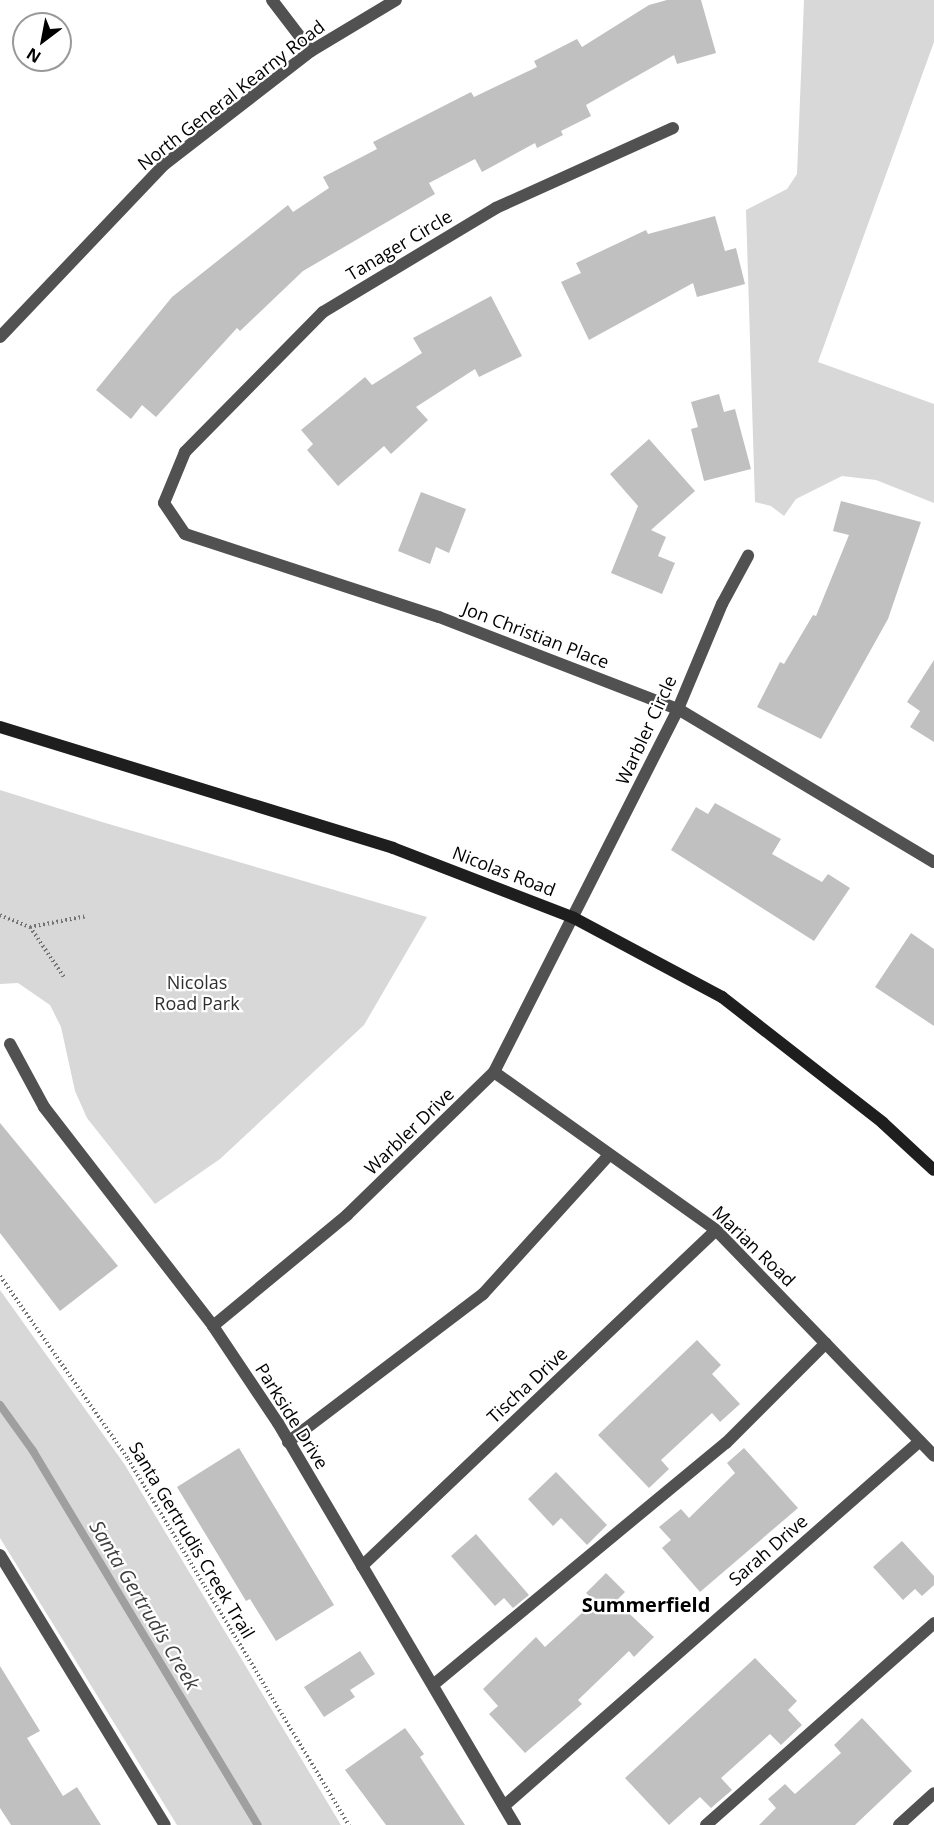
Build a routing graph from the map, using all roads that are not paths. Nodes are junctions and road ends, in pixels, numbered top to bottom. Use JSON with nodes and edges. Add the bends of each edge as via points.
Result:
{"nodes":[{"id":1,"x":272,"y":0,"type":"edge"},
{"id":2,"x":396,"y":0,"type":"edge"},
{"id":3,"x":311,"y":51,"type":"junction"},
{"id":4,"x":673,"y":128,"type":"dead end"},
{"id":5,"x":0,"y":337,"type":"edge"},
{"id":6,"x":185,"y":452,"type":"joint"},
{"id":7,"x":748,"y":556,"type":"dead end"},
{"id":8,"x":678,"y":709,"type":"junction"},
{"id":9,"x":0,"y":727,"type":"edge"},
{"id":10,"x":934,"y":862,"type":"edge"},
{"id":11,"x":574,"y":918,"type":"junction"},
{"id":12,"x":10,"y":1044,"type":"dead end"},
{"id":13,"x":494,"y":1072,"type":"junction"},
{"id":14,"x":609,"y":1155,"type":"junction"},
{"id":15,"x":934,"y":1170,"type":"edge"},
{"id":16,"x":716,"y":1230,"type":"junction"},
{"id":17,"x":213,"y":1326,"type":"junction"},
{"id":18,"x":826,"y":1343,"type":"junction"},
{"id":19,"x":920,"y":1441,"type":"junction"},
{"id":20,"x":288,"y":1442,"type":"junction"},
{"id":21,"x":934,"y":1456,"type":"edge"},
{"id":22,"x":0,"y":1555,"type":"edge"},
{"id":23,"x":362,"y":1566,"type":"junction"},
{"id":24,"x":934,"y":1623,"type":"edge"},
{"id":25,"x":432,"y":1685,"type":"junction"},
{"id":26,"x":934,"y":1793,"type":"edge"},
{"id":27,"x":504,"y":1806,"type":"junction"},
{"id":28,"x":165,"y":1825,"type":"edge"},
{"id":29,"x":515,"y":1825,"type":"edge"},
{"id":30,"x":706,"y":1825,"type":"edge"},
{"id":31,"x":899,"y":1825,"type":"edge"}],
"edges":[{"from":1,"to":3,"type":"street"},
{"from":2,"to":3,"type":"street","name":"North General Kearny Road"},
{"from":3,"to":5,"type":"street","name":"North General Kearny Road","via":[[165,164]]},
{"from":4,"to":6,"type":"street","name":"Tanager Circle","via":[[496,208],[323,312]]},
{"from":6,"to":8,"type":"street","name":"Jon Christian Place","via":[[164,503],[185,534],[439,617]]},
{"from":7,"to":8,"type":"street","name":"Warbler Circle","via":[[722,604]]},
{"from":8,"to":10,"type":"street","name":"Jon Christian Place"},
{"from":8,"to":11,"type":"street","name":"Warbler Circle"},
{"from":9,"to":11,"type":"main road","name":"Nicolas Road","via":[[393,848]]},
{"from":11,"to":13,"type":"street","name":"Warbler Drive"},
{"from":11,"to":15,"type":"main road","name":"Nicolas Road","via":[[722,997],[883,1123]]},
{"from":12,"to":17,"type":"street","name":"Parkside Drive","via":[[44,1107]]},
{"from":13,"to":14,"type":"street","name":"Marian Road"},
{"from":13,"to":17,"type":"street","name":"Warbler Drive","via":[[347,1215]]},
{"from":14,"to":16,"type":"street","name":"Marian Road"},
{"from":14,"to":20,"type":"street","via":[[483,1294]]},
{"from":16,"to":18,"type":"street","name":"Marian Road"},
{"from":16,"to":23,"type":"street","name":"Tischa Drive"},
{"from":17,"to":20,"type":"street","name":"Parkside Drive"},
{"from":18,"to":19,"type":"street","name":"Marian Road"},
{"from":18,"to":25,"type":"street","via":[[726,1443]]},
{"from":19,"to":21,"type":"street","name":"Marian Road"},
{"from":19,"to":27,"type":"street","name":"Sarah Drive"},
{"from":20,"to":23,"type":"street","name":"Parkside Drive"},
{"from":22,"to":28,"type":"street"},
{"from":23,"to":25,"type":"street","name":"Parkside Drive"},
{"from":24,"to":30,"type":"street"},
{"from":25,"to":27,"type":"street","name":"Parkside Drive"},
{"from":26,"to":31,"type":"street"},
{"from":27,"to":29,"type":"street","name":"Parkside Drive"}]}
